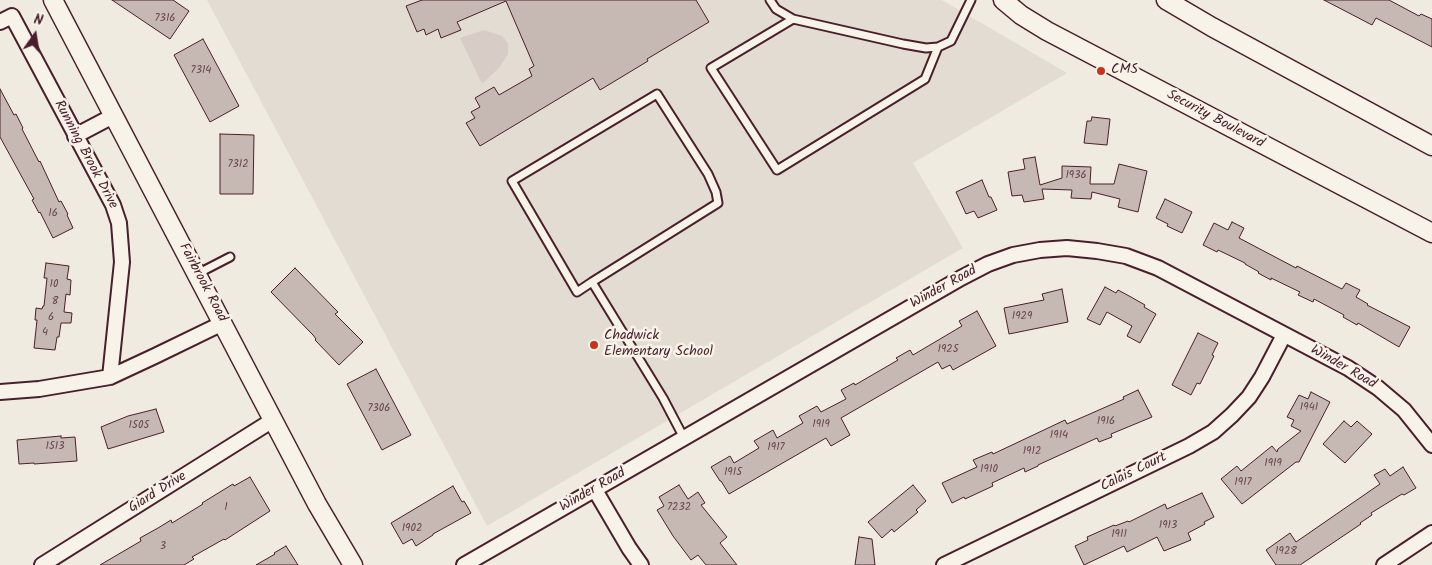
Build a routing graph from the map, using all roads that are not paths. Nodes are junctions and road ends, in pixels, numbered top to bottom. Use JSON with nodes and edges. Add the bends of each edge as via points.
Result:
{"nodes":[{"id":1,"x":53,"y":0,"type":"edge"},
{"id":2,"x":770,"y":0,"type":"edge"},
{"id":3,"x":971,"y":0,"type":"edge"},
{"id":4,"x":1003,"y":0,"type":"edge"},
{"id":5,"x":1166,"y":0,"type":"edge"},
{"id":6,"x":793,"y":19,"type":"junction"},
{"id":7,"x":0,"y":22,"type":"edge"},
{"id":8,"x":938,"y":47,"type":"junction"},
{"id":9,"x":113,"y":116,"type":"junction"},
{"id":10,"x":75,"y":136,"type":"junction"},
{"id":11,"x":1432,"y":146,"type":"edge"},
{"id":12,"x":1432,"y":233,"type":"edge"},
{"id":13,"x":230,"y":257,"type":"dead end"},
{"id":14,"x":197,"y":274,"type":"junction"},
{"id":15,"x":592,"y":282,"type":"junction"},
{"id":16,"x":223,"y":323,"type":"junction"},
{"id":17,"x":1284,"y":335,"type":"junction"},
{"id":18,"x":110,"y":377,"type":"junction"},
{"id":19,"x":0,"y":392,"type":"edge"},
{"id":20,"x":273,"y":420,"type":"junction"},
{"id":21,"x":684,"y":438,"type":"junction"},
{"id":22,"x":1432,"y":445,"type":"edge"},
{"id":23,"x":595,"y":490,"type":"junction"},
{"id":24,"x":1432,"y":533,"type":"edge"},
{"id":25,"x":42,"y":565,"type":"edge"},
{"id":26,"x":353,"y":565,"type":"edge"},
{"id":27,"x":464,"y":565,"type":"edge"},
{"id":28,"x":641,"y":565,"type":"edge"},
{"id":29,"x":944,"y":565,"type":"edge"},
{"id":30,"x":1384,"y":565,"type":"edge"}],
"edges":[{"from":1,"to":9,"type":"street","name":"Fairbrook Road"},
{"from":2,"to":6,"type":"lane","via":[[776,9]]},
{"from":3,"to":8,"type":"lane","via":[[951,41]]},
{"from":4,"to":12,"type":"street","name":"Security Boulevard","via":[[1047,31]]},
{"from":5,"to":11,"type":"street"},
{"from":6,"to":8,"type":"lane","via":[[903,44]]},
{"from":6,"to":8,"type":"lane","via":[[711,68],[777,170],[925,79]]},
{"from":7,"to":10,"type":"street","name":"Running Brook Drive","via":[[12,16]]},
{"from":9,"to":10,"type":"street"},
{"from":9,"to":14,"type":"street","name":"Fairbrook Road"},
{"from":10,"to":18,"type":"street","name":"Running Brook Drive","via":[[119,223],[122,262]]},
{"from":13,"to":14,"type":"lane"},
{"from":14,"to":16,"type":"street","name":"Fairbrook Road"},
{"from":15,"to":15,"type":"lane","via":[[718,202],[708,174],[657,94],[512,182],[576,292]]},
{"from":15,"to":21,"type":"lane"},
{"from":16,"to":18,"type":"street"},
{"from":16,"to":20,"type":"street","name":"Fairbrook Road"},
{"from":17,"to":21,"type":"street","name":"Winder Road","via":[[1158,268],[1126,256],[1067,248],[1040,250],[988,264],[961,278]]},
{"from":17,"to":22,"type":"street","name":"Winder Road","via":[[1348,368],[1378,388],[1404,410]]},
{"from":17,"to":29,"type":"street","name":"Calais Court","via":[[1249,397],[1213,432]]},
{"from":18,"to":19,"type":"street"},
{"from":20,"to":25,"type":"street","name":"Giard Drive"},
{"from":20,"to":26,"type":"street","name":"Fairbrook Road"},
{"from":21,"to":23,"type":"street","name":"Winder Road"},
{"from":23,"to":27,"type":"street","name":"Winder Road"},
{"from":23,"to":28,"type":"street"},
{"from":24,"to":30,"type":"street"}]}
